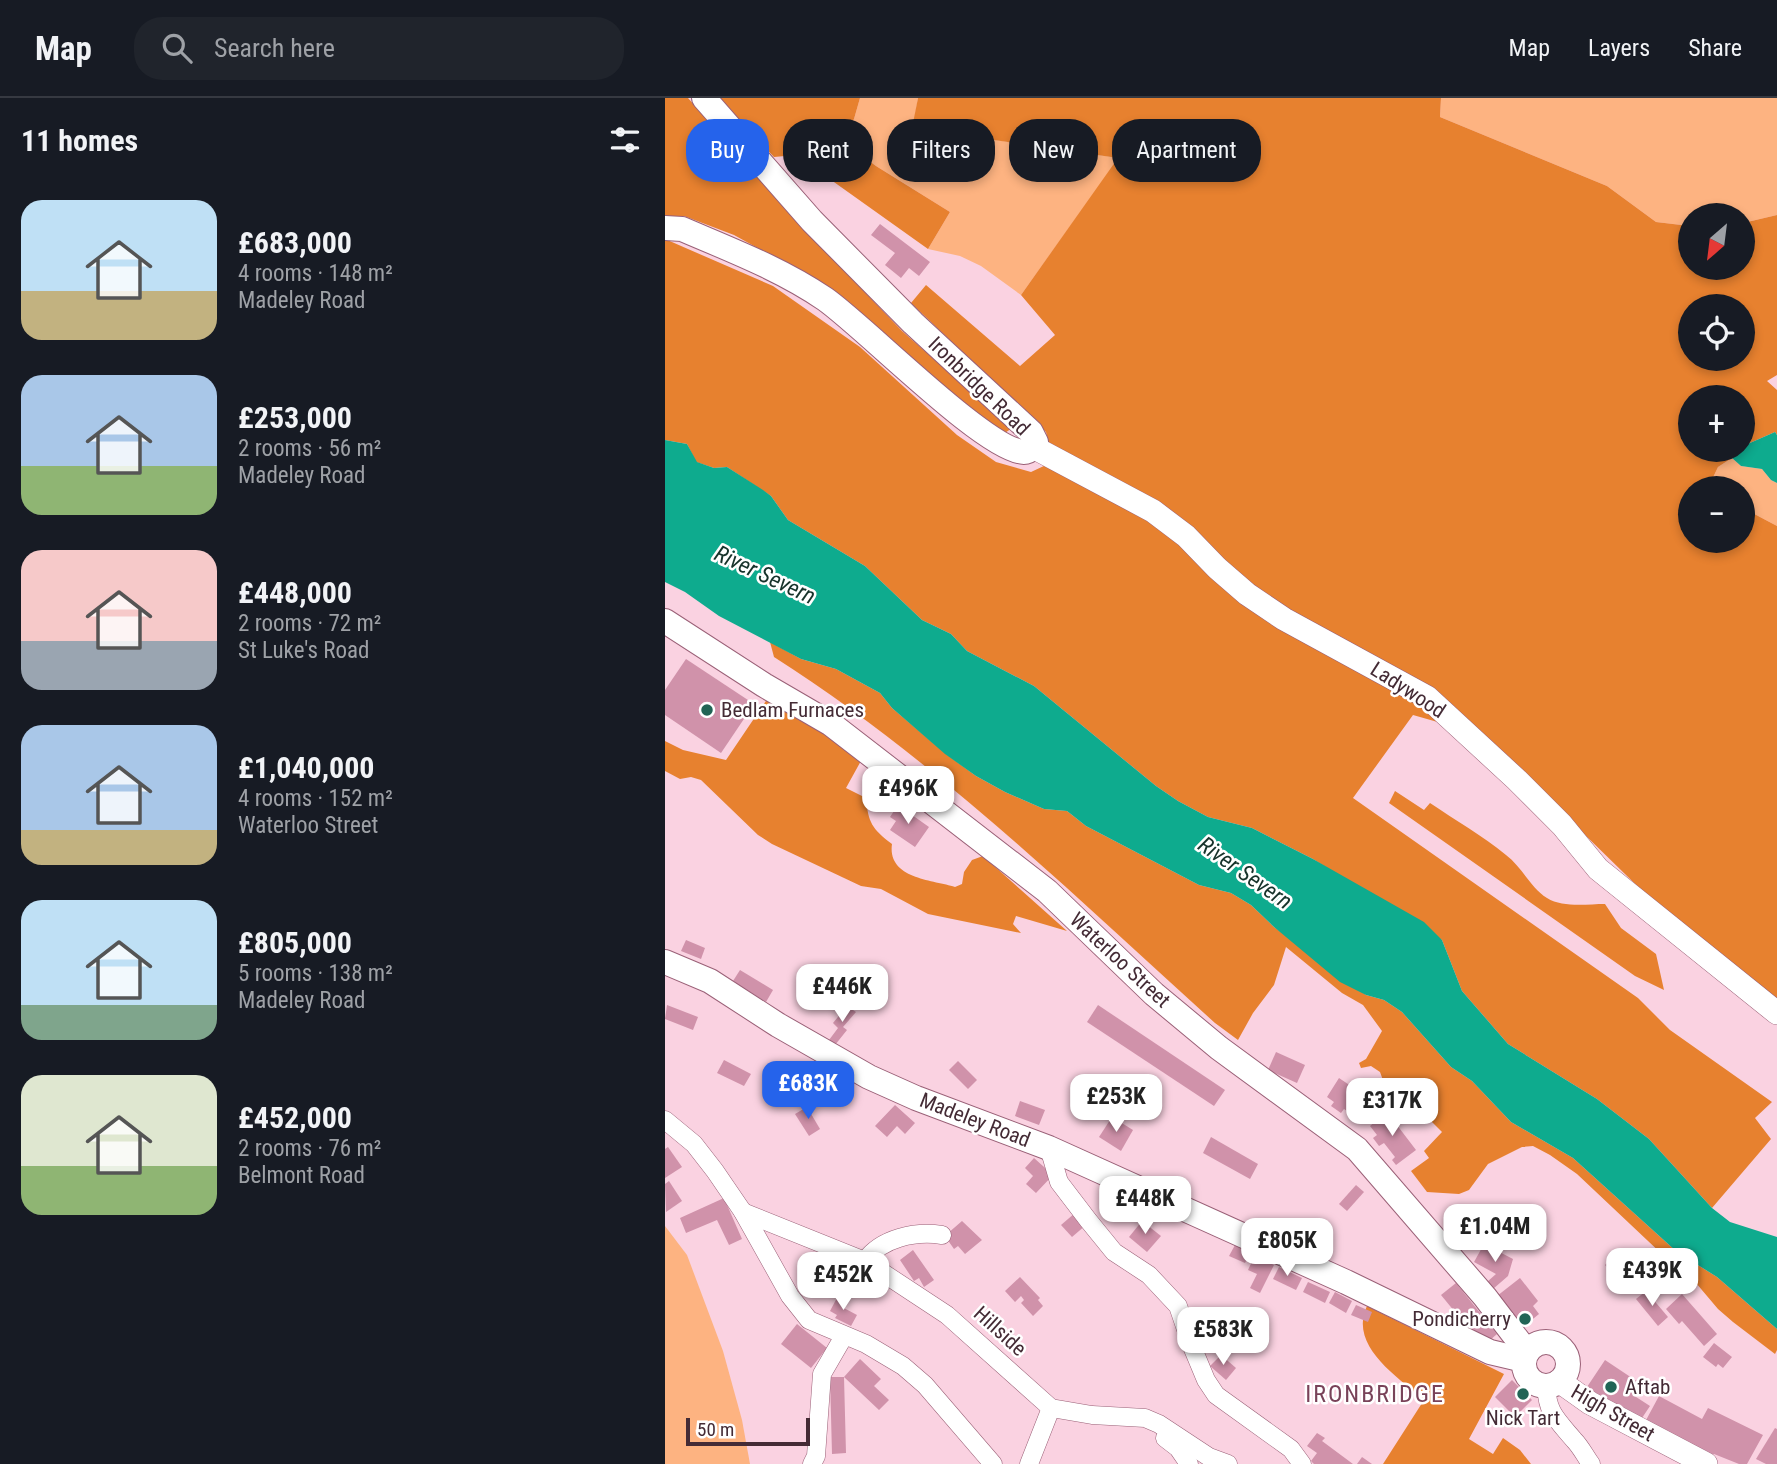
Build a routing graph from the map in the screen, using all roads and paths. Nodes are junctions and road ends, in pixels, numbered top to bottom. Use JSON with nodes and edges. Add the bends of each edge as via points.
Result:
{"nodes":[{"id":1,"x":705,"y":98,"type":"edge"},
{"id":2,"x":666,"y":228,"type":"edge"},
{"id":3,"x":1033,"y":447,"type":"junction"},
{"id":4,"x":665,"y":621,"type":"edge"},
{"id":5,"x":665,"y":962,"type":"edge"},
{"id":6,"x":1777,"y":1013,"type":"edge"},
{"id":7,"x":665,"y":1120,"type":"edge"},
{"id":8,"x":1049,"y":1148,"type":"junction"},
{"id":9,"x":743,"y":1212,"type":"junction"},
{"id":10,"x":942,"y":1235,"type":"dead end"},
{"id":11,"x":865,"y":1261,"type":"junction"},
{"id":12,"x":844,"y":1336,"type":"junction"},
{"id":13,"x":1526,"y":1356,"type":"junction"},
{"id":14,"x":1553,"y":1383,"type":"junction"},
{"id":15,"x":1051,"y":1408,"type":"junction"},
{"id":16,"x":1145,"y":1418,"type":"junction"},
{"id":17,"x":812,"y":1464,"type":"edge"},
{"id":18,"x":993,"y":1464,"type":"edge"},
{"id":19,"x":1029,"y":1464,"type":"edge"},
{"id":20,"x":1189,"y":1464,"type":"edge"},
{"id":21,"x":1228,"y":1464,"type":"edge"},
{"id":22,"x":1302,"y":1464,"type":"edge"},
{"id":23,"x":1591,"y":1464,"type":"edge"},
{"id":24,"x":1706,"y":1464,"type":"edge"}],
"edges":[{"from":1,"to":3,"type":"main road","name":"Ironbridge Road","via":[[812,221],[1031,432],[1036,442]]},
{"from":2,"to":3,"type":"main road","name":"Ironbridge Road","via":[[682,229],[784,273],[854,322],[974,426],[1016,450]]},
{"from":3,"to":6,"type":"street","name":"Ladywood","via":[[1153,511],[1187,536],[1247,594],[1283,619],[1427,697],[1562,825],[1598,869]]},
{"from":4,"to":13,"type":"main road","name":"Waterloo Street","via":[[831,724],[1047,891],[1154,994],[1219,1048],[1357,1149],[1485,1297]]},
{"from":5,"to":8,"type":"main road","name":"Madeley Road","via":[[710,981],[869,1077]]},
{"from":7,"to":9,"type":"street","via":[[694,1144]]},
{"from":8,"to":13,"type":"main road","name":"Madeley Road","via":[[1490,1352]]},
{"from":8,"to":22,"type":"street","via":[[1059,1182],[1114,1252],[1149,1275],[1178,1306],[1216,1395],[1291,1449]]},
{"from":9,"to":11,"type":"street","name":"Hillside"},
{"from":9,"to":12,"type":"street","via":[[803,1313],[813,1324]]},
{"from":10,"to":11,"type":"street","via":[[926,1233],[892,1240]]},
{"from":11,"to":15,"type":"street","name":"Hillside","via":[[947,1315]]},
{"from":12,"to":17,"type":"street","via":[[822,1374]]},
{"from":12,"to":18,"type":"street","via":[[866,1344],[917,1377]]},
{"from":13,"to":14,"type":"main road","via":[[1529,1378],[1540,1385]]},
{"from":13,"to":14,"type":"main road","via":[[1538,1343],[1552,1343],[1563,1350],[1567,1363],[1563,1377]]},
{"from":14,"to":23,"type":"street","via":[[1546,1396],[1551,1413]]},
{"from":14,"to":24,"type":"street","name":"High Street"},
{"from":15,"to":16,"type":"street"},
{"from":15,"to":19,"type":"street"},
{"from":16,"to":20,"type":"street"},
{"from":16,"to":21,"type":"street"}]}
